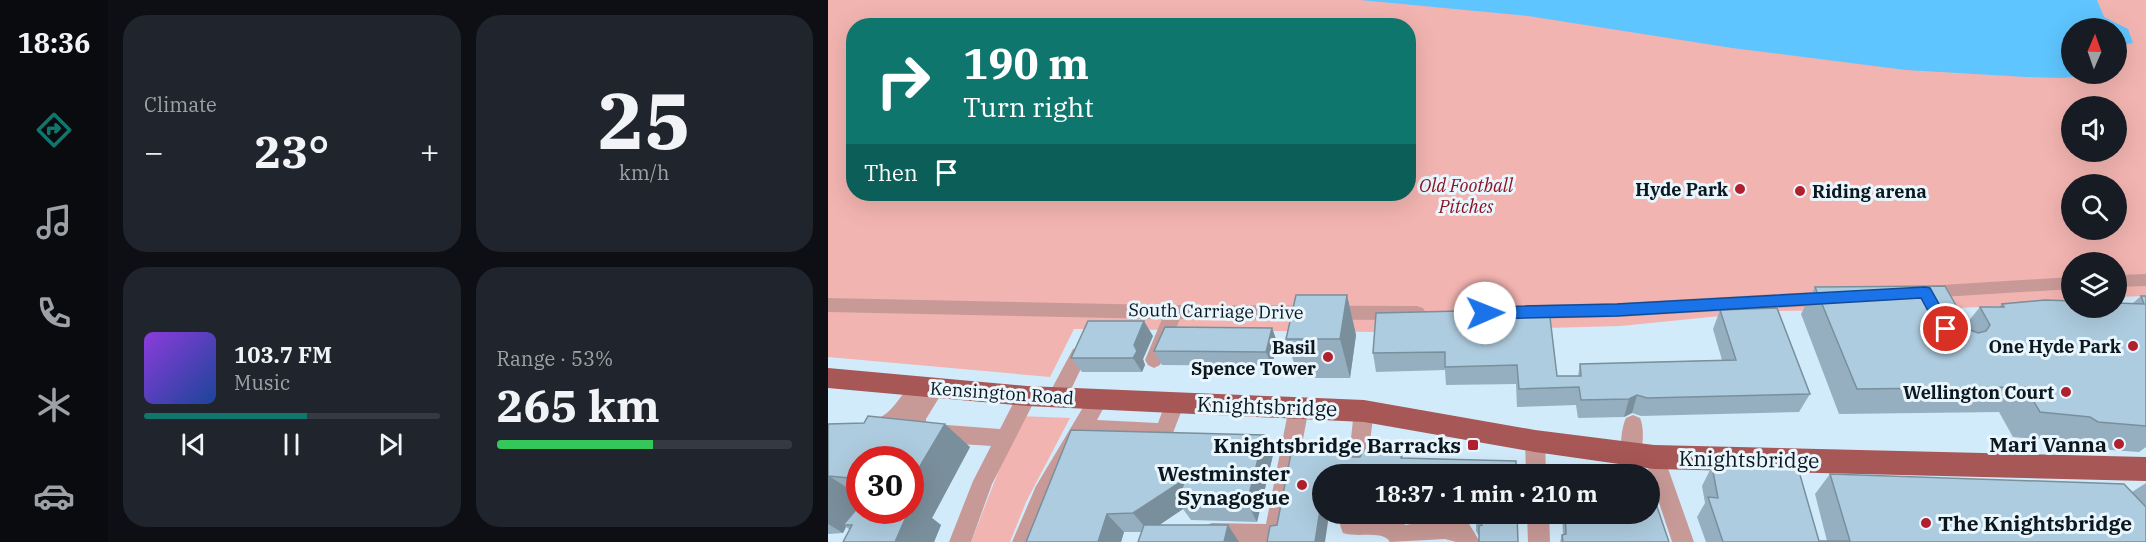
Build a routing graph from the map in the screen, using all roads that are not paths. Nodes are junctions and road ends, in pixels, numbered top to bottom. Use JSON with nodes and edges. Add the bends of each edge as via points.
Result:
{"nodes":[{"id":1,"x":2146,"y":280,"type":"edge"},
{"id":2,"x":2127,"y":281,"type":"edge"},
{"id":3,"x":2061,"y":289,"type":"edge"},
{"id":4,"x":1842,"y":297,"type":"edge"},
{"id":5,"x":828,"y":305,"type":"edge"},
{"id":6,"x":1934,"y":309,"type":"edge"},
{"id":7,"x":1174,"y":312,"type":"junction"},
{"id":8,"x":1429,"y":313,"type":"edge"},
{"id":9,"x":1508,"y":313,"type":"edge"},
{"id":10,"x":1079,"y":354,"type":"edge"},
{"id":11,"x":1155,"y":360,"type":"edge"},
{"id":12,"x":828,"y":378,"type":"edge"},
{"id":13,"x":928,"y":388,"type":"junction"},
{"id":14,"x":1027,"y":396,"type":"junction"},
{"id":15,"x":1057,"y":398,"type":"junction"},
{"id":16,"x":1098,"y":400,"type":"junction"},
{"id":17,"x":1175,"y":402,"type":"junction"},
{"id":18,"x":1299,"y":407,"type":"junction"},
{"id":19,"x":1364,"y":411,"type":"junction"},
{"id":20,"x":1633,"y":424,"type":"dead end"},
{"id":21,"x":1083,"y":428,"type":"junction"},
{"id":22,"x":863,"y":430,"type":"edge"},
{"id":23,"x":1004,"y":438,"type":"junction"},
{"id":24,"x":1535,"y":441,"type":"junction"},
{"id":25,"x":1643,"y":456,"type":"junction"},
{"id":26,"x":1357,"y":464,"type":"edge"},
{"id":27,"x":1536,"y":464,"type":"edge"},
{"id":28,"x":2079,"y":467,"type":"junction"},
{"id":29,"x":2146,"y":469,"type":"edge"},
{"id":30,"x":2097,"y":488,"type":"edge"},
{"id":31,"x":1538,"y":524,"type":"edge"},
{"id":32,"x":1352,"y":528,"type":"edge"},
{"id":33,"x":1188,"y":534,"type":"edge"},
{"id":34,"x":1273,"y":538,"type":"edge"},
{"id":35,"x":1402,"y":540,"type":"edge"},
{"id":36,"x":960,"y":542,"type":"edge"},
{"id":37,"x":1023,"y":542,"type":"edge"},
{"id":38,"x":1469,"y":542,"type":"edge"},
{"id":39,"x":1539,"y":542,"type":"edge"},
{"id":40,"x":1683,"y":542,"type":"edge"}],
"edges":[{"from":1,"to":2,"type":"street"},
{"from":3,"to":6,"type":"street","via":[[1919,293]]},
{"from":4,"to":9,"type":"street"},
{"from":5,"to":7,"type":"street","name":"South Carriage Drive"},
{"from":7,"to":8,"type":"street","name":"South Carriage Drive"},
{"from":7,"to":11,"type":"street"},
{"from":10,"to":15,"type":"street"},
{"from":12,"to":13,"type":"main road","name":"Kensington Road"},
{"from":13,"to":14,"type":"main road","name":"Kensington Road"},
{"from":13,"to":22,"type":"street","via":[[890,423],[875,430]]},
{"from":13,"to":23,"type":"street","via":[[916,418],[917,428],[934,433]]},
{"from":14,"to":15,"type":"main road","name":"Kensington Road"},
{"from":14,"to":23,"type":"street"},
{"from":15,"to":16,"type":"main road","name":"Kensington Road"},
{"from":16,"to":17,"type":"main road","name":"Kensington Road"},
{"from":16,"to":21,"type":"street"},
{"from":17,"to":18,"type":"main road","name":"Knightsbridge"},
{"from":17,"to":21,"type":"street","via":[[1164,432]]},
{"from":18,"to":19,"type":"main road","name":"Knightsbridge"},
{"from":18,"to":34,"type":"street"},
{"from":19,"to":24,"type":"main road","name":"Knightsbridge"},
{"from":19,"to":26,"type":"street"},
{"from":20,"to":25,"type":"street"},
{"from":21,"to":37,"type":"street","via":[[1058,464]]},
{"from":23,"to":36,"type":"street"},
{"from":24,"to":25,"type":"main road","name":"Knightsbridge"},
{"from":24,"to":27,"type":"street"},
{"from":25,"to":28,"type":"main road","name":"Knightsbridge"},
{"from":25,"to":40,"type":"street"},
{"from":28,"to":29,"type":"main road","name":"Knightsbridge"},
{"from":28,"to":30,"type":"street"},
{"from":31,"to":39,"type":"street"},
{"from":32,"to":35,"type":"street","via":[[1387,526],[1395,528]]},
{"from":33,"to":34,"type":"street"},
{"from":35,"to":38,"type":"street","via":[[1452,528],[1460,530]]}]}
